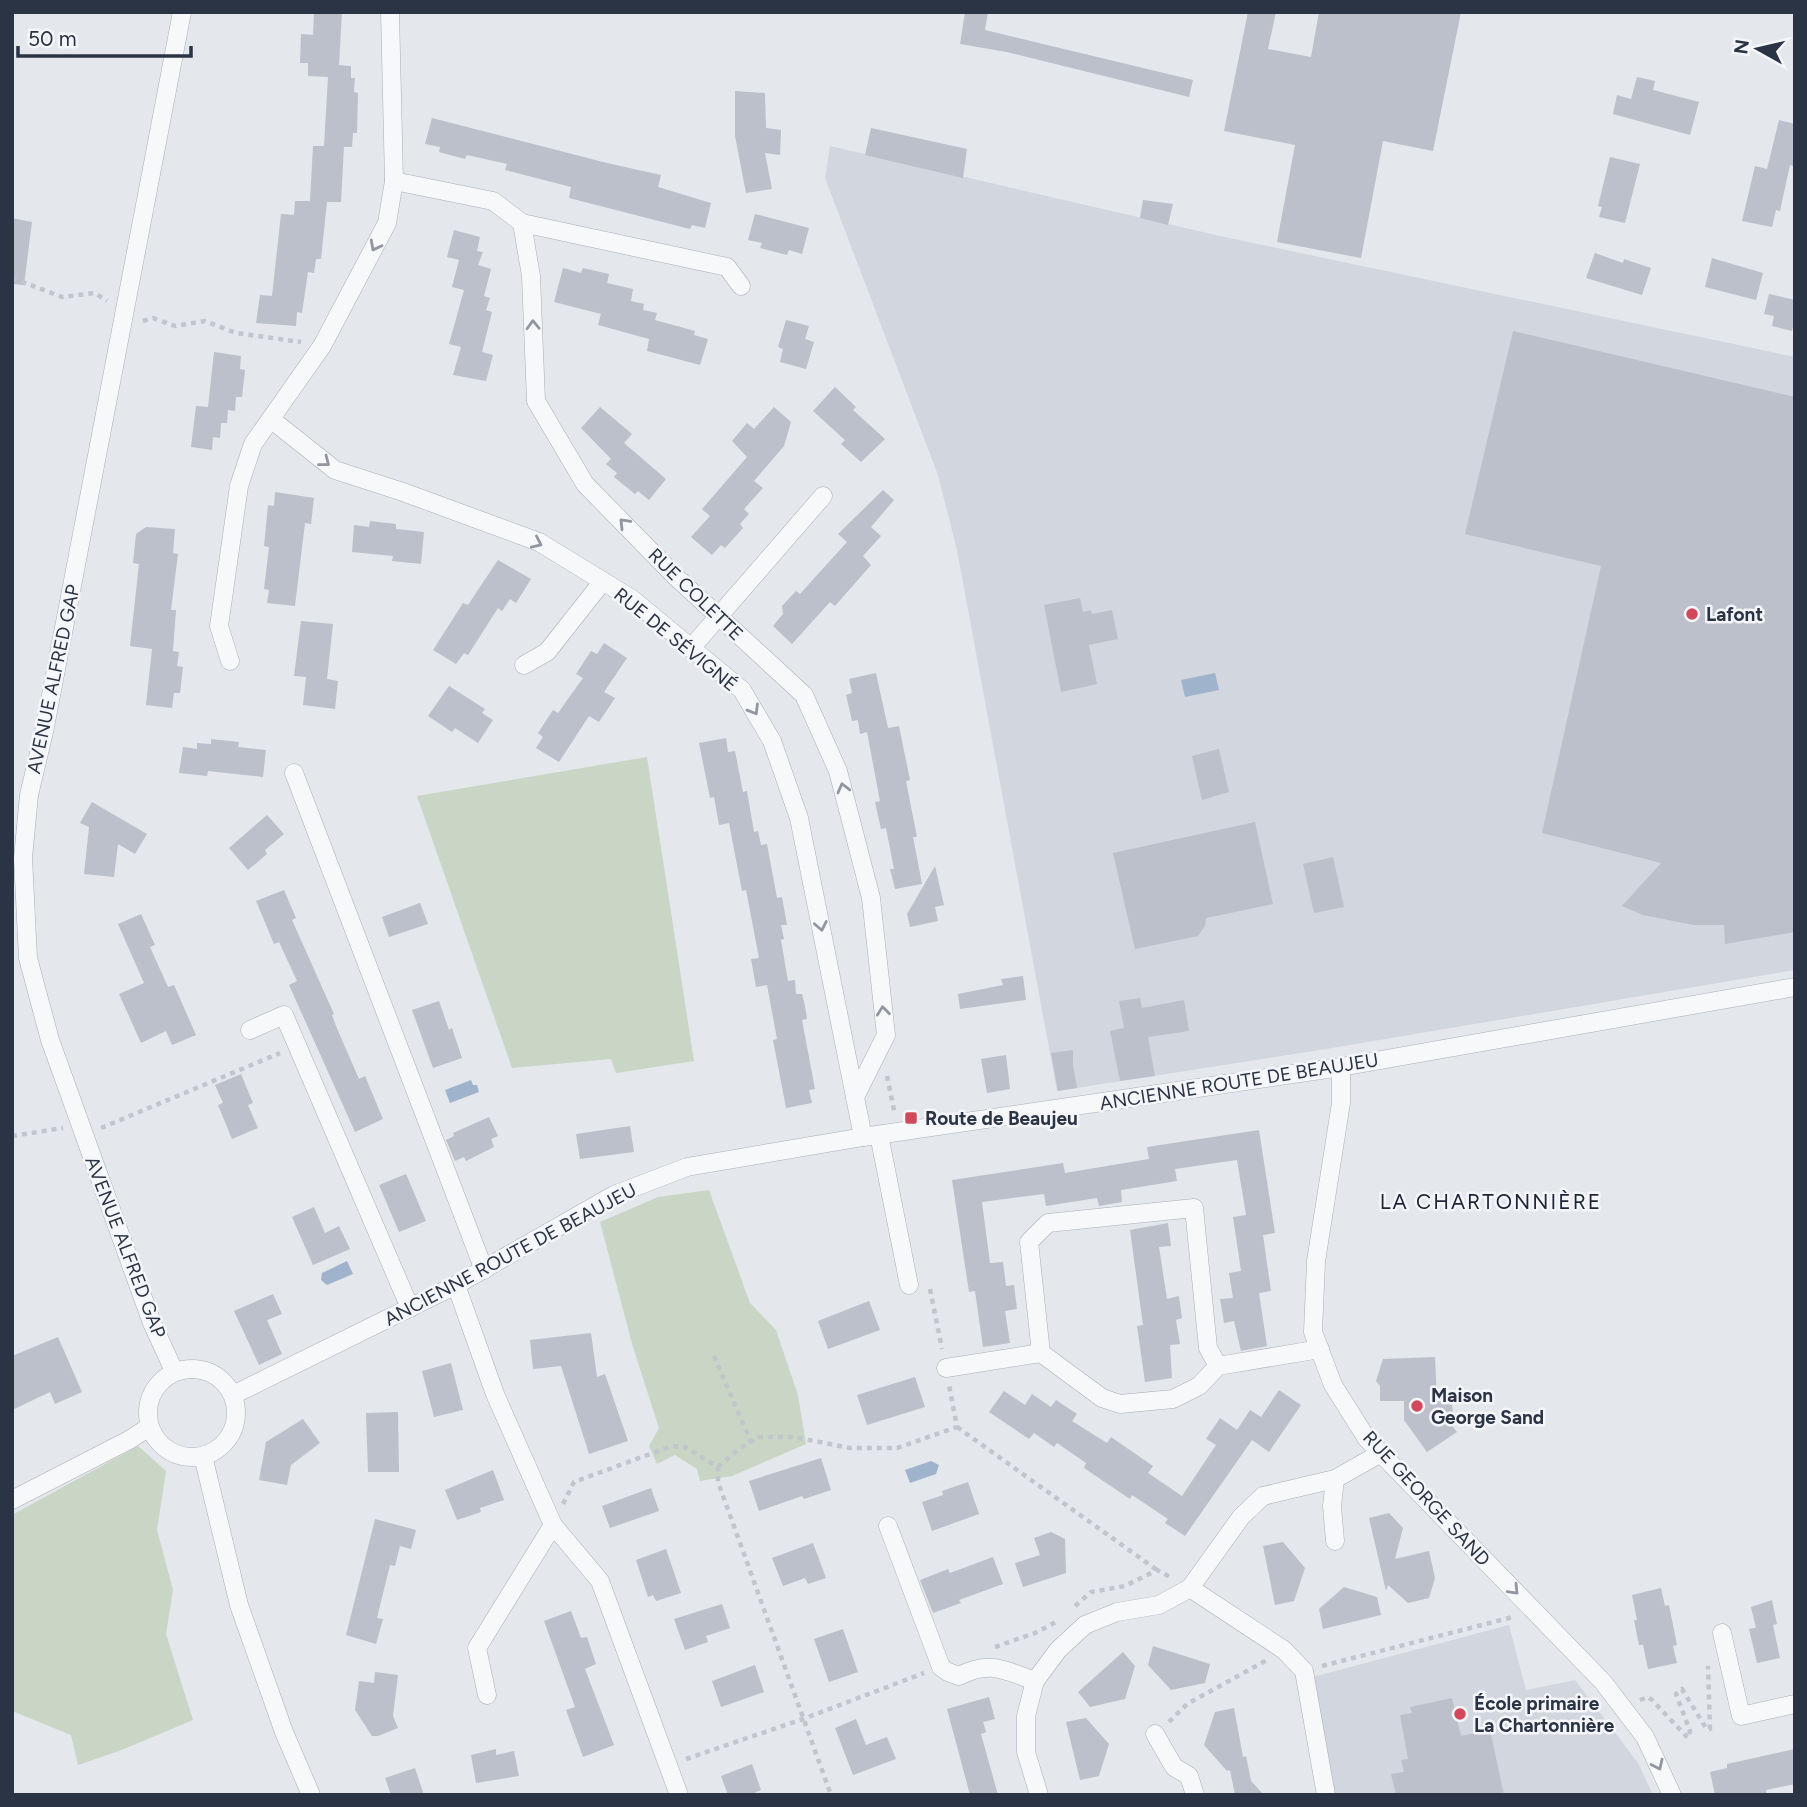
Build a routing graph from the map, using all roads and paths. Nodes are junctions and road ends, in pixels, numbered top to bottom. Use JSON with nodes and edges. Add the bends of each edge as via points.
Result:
{"nodes":[{"id":1,"x":182,"y":12,"type":"edge"},
{"id":2,"x":390,"y":12,"type":"edge"},
{"id":3,"x":394,"y":181,"type":"junction"},
{"id":4,"x":522,"y":223,"type":"junction"},
{"id":5,"x":12,"y":278,"type":"edge"},
{"id":6,"x":741,"y":286,"type":"dead end"},
{"id":7,"x":124,"y":313,"type":"junction"},
{"id":8,"x":322,"y":346,"type":"junction"},
{"id":9,"x":272,"y":420,"type":"junction"},
{"id":10,"x":823,"y":496,"type":"dead end"},
{"id":11,"x":603,"y":581,"type":"junction"},
{"id":12,"x":719,"y":617,"type":"junction"},
{"id":13,"x":691,"y":648,"type":"junction"},
{"id":14,"x":230,"y":661,"type":"dead end"},
{"id":15,"x":524,"y":665,"type":"dead end"},
{"id":16,"x":294,"y":773,"type":"dead end"},
{"id":17,"x":1795,"y":987,"type":"edge"},
{"id":18,"x":250,"y":1030,"type":"dead end"},
{"id":19,"x":881,"y":1044,"type":"junction"},
{"id":20,"x":297,"y":1046,"type":"junction"},
{"id":21,"x":1340,"y":1067,"type":"junction"},
{"id":22,"x":855,"y":1097,"type":"junction"},
{"id":23,"x":82,"y":1130,"type":"junction"},
{"id":24,"x":898,"y":1132,"type":"junction"},
{"id":25,"x":12,"y":1136,"type":"edge"},
{"id":26,"x":871,"y":1136,"type":"junction"},
{"id":27,"x":484,"y":1270,"type":"junction"},
{"id":28,"x":927,"y":1276,"type":"dead end"},
{"id":29,"x":909,"y":1285,"type":"dead end"},
{"id":30,"x":456,"y":1286,"type":"junction"},
{"id":31,"x":410,"y":1308,"type":"junction"},
{"id":32,"x":1320,"y":1349,"type":"junction"},
{"id":33,"x":1041,"y":1353,"type":"junction"},
{"id":34,"x":714,"y":1356,"type":"dead end"},
{"id":35,"x":1218,"y":1366,"type":"junction"},
{"id":36,"x":946,"y":1368,"type":"junction"},
{"id":37,"x":174,"y":1371,"type":"junction"},
{"id":38,"x":233,"y":1395,"type":"junction"},
{"id":39,"x":149,"y":1427,"type":"junction"},
{"id":40,"x":957,"y":1427,"type":"junction"},
{"id":41,"x":751,"y":1442,"type":"junction"},
{"id":42,"x":1381,"y":1453,"type":"junction"},
{"id":43,"x":203,"y":1456,"type":"junction"},
{"id":44,"x":718,"y":1467,"type":"junction"},
{"id":45,"x":1335,"y":1479,"type":"junction"},
{"id":46,"x":12,"y":1500,"type":"edge"},
{"id":47,"x":553,"y":1525,"type":"junction"},
{"id":48,"x":888,"y":1526,"type":"dead end"},
{"id":49,"x":1335,"y":1541,"type":"dead end"},
{"id":50,"x":1157,"y":1570,"type":"dead end"},
{"id":51,"x":1190,"y":1588,"type":"junction"},
{"id":52,"x":1534,"y":1611,"type":"junction"},
{"id":53,"x":1722,"y":1633,"type":"dead end"},
{"id":54,"x":1284,"y":1650,"type":"junction"},
{"id":55,"x":1709,"y":1661,"type":"dead end"},
{"id":56,"x":1304,"y":1671,"type":"junction"},
{"id":57,"x":1035,"y":1681,"type":"junction"},
{"id":58,"x":487,"y":1695,"type":"dead end"},
{"id":59,"x":1640,"y":1699,"type":"dead end"},
{"id":60,"x":1795,"y":1704,"type":"edge"},
{"id":61,"x":1155,"y":1734,"type":"joint"},
{"id":62,"x":312,"y":1795,"type":"edge"},
{"id":63,"x":679,"y":1795,"type":"edge"},
{"id":64,"x":831,"y":1795,"type":"edge"},
{"id":65,"x":1039,"y":1795,"type":"edge"},
{"id":66,"x":1195,"y":1795,"type":"edge"},
{"id":67,"x":1326,"y":1795,"type":"edge"},
{"id":68,"x":1672,"y":1795,"type":"edge"}],
"edges":[{"from":1,"to":7,"type":"street","name":"AVENUE ALFRED GAP"},
{"from":2,"to":3,"type":"street"},
{"from":3,"to":4,"type":"street","via":[[493,201]]},
{"from":3,"to":8,"type":"street","one_way":true,"via":[[387,223]]},
{"from":4,"to":6,"type":"street","via":[[727,267]]},
{"from":12,"to":4,"type":"street","name":"RUE COLETTE","one_way":true,"via":[[585,484],[536,401],[531,276]]},
{"from":5,"to":7,"type":"path","via":[[62,297],[95,293]]},
{"from":7,"to":8,"type":"path","via":[[139,323],[153,318],[175,326],[205,321],[236,333]]},
{"from":7,"to":23,"type":"street","name":"AVENUE ALFRED GAP","via":[[29,795],[23,858],[28,958],[50,1040]]},
{"from":8,"to":9,"type":"street"},
{"from":9,"to":11,"type":"street","name":"RUE DE SÉVIGNÉ","one_way":true,"via":[[335,470],[539,542]]},
{"from":9,"to":14,"type":"street","via":[[253,443],[239,486],[219,626]]},
{"from":10,"to":12,"type":"street"},
{"from":11,"to":13,"type":"street","name":"RUE DE SÉVIGNÉ"},
{"from":11,"to":15,"type":"street","via":[[547,652]]},
{"from":12,"to":13,"type":"street"},
{"from":19,"to":12,"type":"street","name":"RUE COLETTE","one_way":true,"via":[[886,1035],[871,898],[838,771],[804,695]]},
{"from":13,"to":22,"type":"street","name":"RUE DE SÉVIGNÉ","one_way":true,"via":[[742,690],[772,741],[799,818]]},
{"from":16,"to":27,"type":"street"},
{"from":17,"to":21,"type":"street","name":"ANCIENNE ROUTE DE BEAUJEU"},
{"from":18,"to":20,"type":"street","via":[[284,1015]]},
{"from":19,"to":22,"type":"street","name":"RUE COLETTE"},
{"from":19,"to":24,"type":"path"},
{"from":20,"to":23,"type":"path"},
{"from":20,"to":31,"type":"street"},
{"from":21,"to":24,"type":"street","name":"ANCIENNE ROUTE DE BEAUJEU"},
{"from":21,"to":32,"type":"street","name":"RUE GEORGE SAND","via":[[1341,1103],[1316,1261],[1313,1332]]},
{"from":22,"to":26,"type":"street","name":"RUE DE SÉVIGNÉ"},
{"from":23,"to":25,"type":"path"},
{"from":23,"to":37,"type":"street","name":"AVENUE ALFRED GAP"},
{"from":24,"to":26,"type":"street","name":"ANCIENNE ROUTE DE BEAUJEU"},
{"from":26,"to":27,"type":"street","name":"ANCIENNE ROUTE DE BEAUJEU","via":[[687,1167],[614,1195]]},
{"from":26,"to":29,"type":"street","name":"RUE DE SÉVIGNÉ"},
{"from":27,"to":30,"type":"street","name":"ANCIENNE ROUTE DE BEAUJEU"},
{"from":28,"to":36,"type":"path"},
{"from":30,"to":31,"type":"street","name":"ANCIENNE ROUTE DE BEAUJEU"},
{"from":30,"to":47,"type":"street","via":[[495,1394]]},
{"from":31,"to":38,"type":"street","name":"ANCIENNE ROUTE DE BEAUJEU"},
{"from":32,"to":35,"type":"street"},
{"from":32,"to":42,"type":"street","name":"RUE GEORGE SAND","via":[[1333,1385]]},
{"from":33,"to":35,"type":"street","via":[[1102,1398],[1120,1404],[1173,1399],[1199,1386]]},
{"from":33,"to":35,"type":"street","via":[[1029,1242],[1048,1223],[1194,1209],[1208,1348]]},
{"from":33,"to":36,"type":"street"},
{"from":34,"to":41,"type":"path"},
{"from":36,"to":40,"type":"path"},
{"from":37,"to":38,"type":"street","via":[[208,1371]]},
{"from":37,"to":39,"type":"street","via":[[162,1379],[148,1401]]},
{"from":38,"to":43,"type":"street","via":[[236,1420],[232,1433]]},
{"from":39,"to":43,"type":"street","via":[[155,1439],[177,1455]]},
{"from":39,"to":46,"type":"street"},
{"from":40,"to":41,"type":"path","via":[[897,1448],[850,1448],[794,1437],[758,1437]]},
{"from":40,"to":50,"type":"path"},
{"from":41,"to":44,"type":"path"},
{"from":42,"to":45,"type":"street"},
{"from":42,"to":52,"type":"street","name":"RUE GEORGE SAND","one_way":true},
{"from":43,"to":62,"type":"street","via":[[239,1605],[284,1732]]},
{"from":44,"to":47,"type":"path","via":[[685,1447],[672,1446],[574,1482]]},
{"from":44,"to":64,"type":"path","via":[[718,1482]]},
{"from":45,"to":49,"type":"street"},
{"from":45,"to":51,"type":"street","via":[[1263,1496],[1241,1517]]},
{"from":47,"to":58,"type":"street","via":[[477,1648]]},
{"from":47,"to":63,"type":"street","via":[[600,1581]]},
{"from":48,"to":57,"type":"street","via":[[941,1667],[958,1676],[977,1667],[998,1668]]},
{"from":51,"to":54,"type":"street"},
{"from":51,"to":57,"type":"street","via":[[1159,1605],[1117,1612],[1085,1625]]},
{"from":52,"to":56,"type":"path"},
{"from":52,"to":68,"type":"street","name":"RUE GEORGE SAND","one_way":true,"via":[[1603,1682],[1645,1737]]},
{"from":53,"to":60,"type":"street","via":[[1741,1716]]},
{"from":54,"to":56,"type":"street"},
{"from":54,"to":61,"type":"path","via":[[1187,1704]]},
{"from":55,"to":59,"type":"path","via":[[1710,1729],[1682,1689],[1676,1696],[1690,1731],[1688,1738],[1652,1700]]},
{"from":56,"to":67,"type":"street"},
{"from":57,"to":65,"type":"street","via":[[1026,1716],[1026,1752]]},
{"from":61,"to":66,"type":"street","via":[[1174,1767],[1189,1776]]}]}
